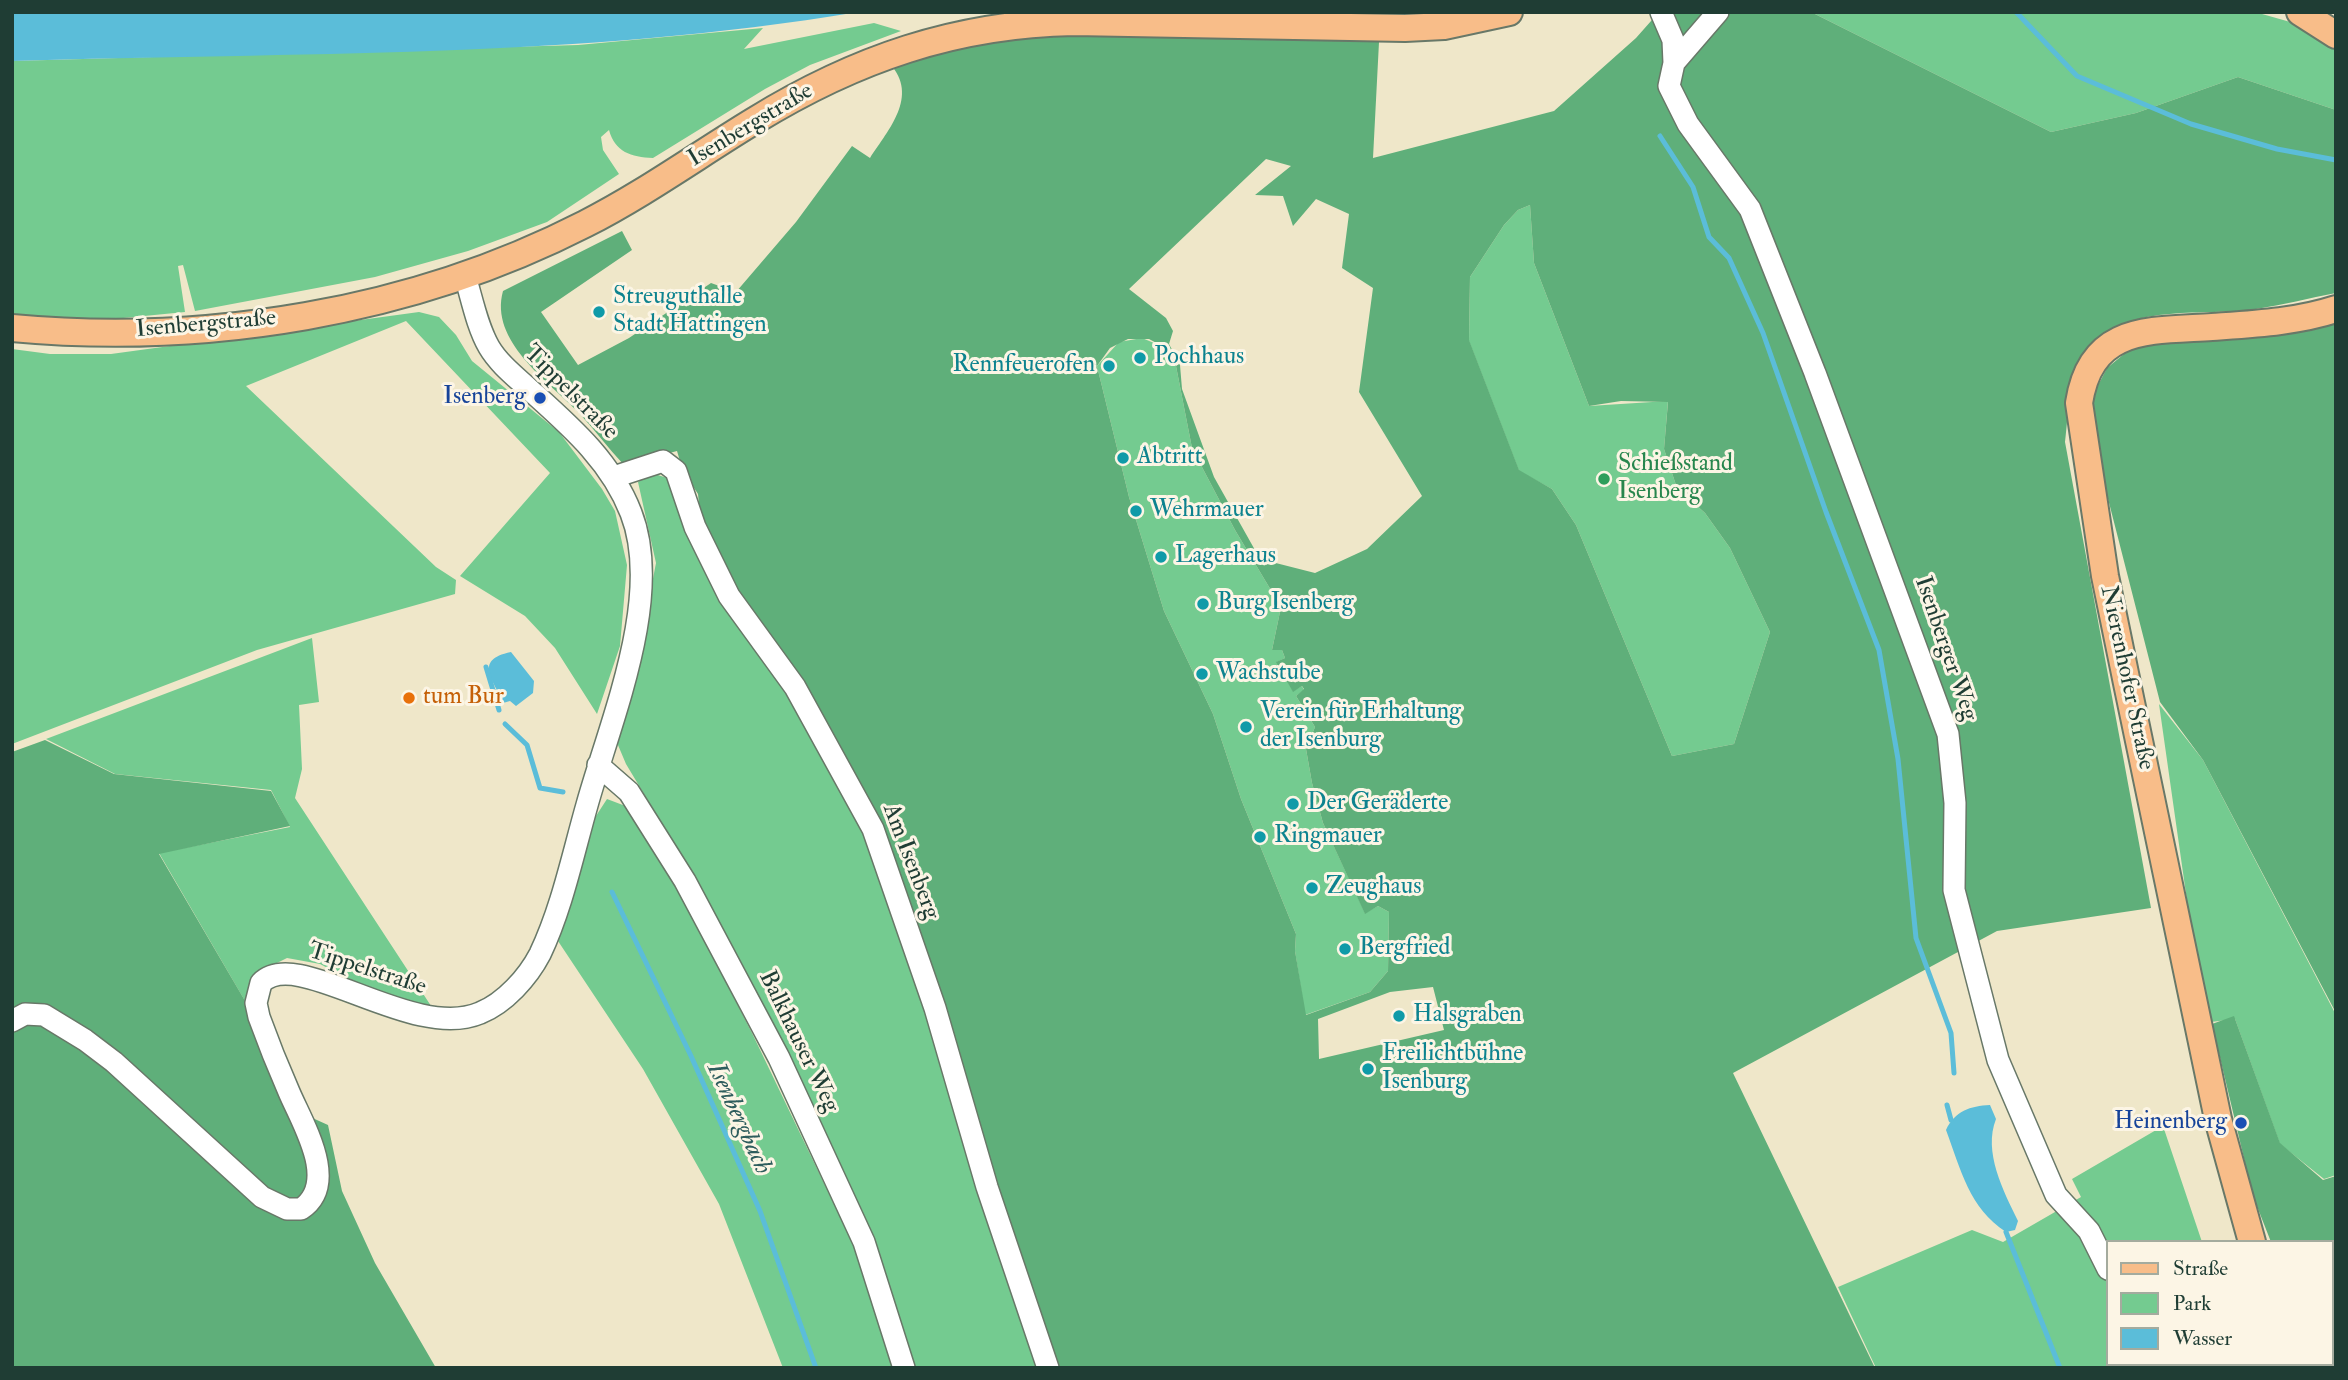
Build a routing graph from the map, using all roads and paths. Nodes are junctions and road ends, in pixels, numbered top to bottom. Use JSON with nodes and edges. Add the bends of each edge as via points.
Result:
{"nodes":[{"id":1,"x":1509,"y":12,"type":"edge"},
{"id":2,"x":1661,"y":12,"type":"edge"},
{"id":3,"x":1717,"y":12,"type":"edge"},
{"id":4,"x":2300,"y":12,"type":"edge"},
{"id":5,"x":2336,"y":35,"type":"edge"},
{"id":6,"x":1674,"y":63,"type":"junction"},
{"id":7,"x":465,"y":276,"type":"junction"},
{"id":8,"x":2336,"y":309,"type":"edge"},
{"id":9,"x":12,"y":328,"type":"edge"},
{"id":10,"x":614,"y":477,"type":"junction"},
{"id":11,"x":598,"y":765,"type":"junction"},
{"id":12,"x":12,"y":1021,"type":"edge"},
{"id":13,"x":2251,"y":1240,"type":"edge"},
{"id":14,"x":2106,"y":1265,"type":"edge"},
{"id":15,"x":904,"y":1368,"type":"edge"},
{"id":16,"x":1048,"y":1368,"type":"edge"}],
"edges":[{"from":1,"to":7,"type":"main road","name":"Isenbergstraße","via":[[1444,26],[1405,28],[1034,23],[939,38],[865,63],[809,90],[588,223]]},
{"from":2,"to":6,"type":"street","name":"Isenberger Weg","via":[[1673,40]]},
{"from":3,"to":6,"type":"street"},
{"from":4,"to":5,"type":"main road"},
{"from":6,"to":14,"type":"street","name":"Isenberger Weg","via":[[1669,86],[1688,124],[1750,209],[1948,734],[1955,803],[1954,890],[1998,1060],[2056,1195],[2089,1231]]},
{"from":7,"to":9,"type":"main road","name":"Isenbergstraße","via":[[366,304],[239,325],[98,333]]},
{"from":7,"to":10,"type":"street","name":"Tippelstraße","via":[[489,348],[590,446]]},
{"from":8,"to":13,"type":"main road","name":"Nierenhofer Straße","via":[[2302,318],[2172,328],[2123,337],[2098,356],[2081,386],[2078,403],[2128,688],[2218,1119]]},
{"from":10,"to":11,"type":"street","name":"Tippelstraße","via":[[638,536],[639,605],[631,651]]},
{"from":10,"to":16,"type":"street","name":"Am Isenberg","via":[[663,461],[676,471],[695,527],[729,596],[795,687],[873,829],[935,1008],[987,1187]]},
{"from":11,"to":12,"type":"street","name":"Tippelstraße","via":[[539,956],[511,992],[482,1013],[451,1020],[415,1015],[285,972],[267,976],[261,983],[256,1003],[259,1017],[312,1140],[318,1180],[313,1198],[301,1209],[287,1209],[262,1197],[114,1062],[55,1020],[34,1013]]},
{"from":11,"to":15,"type":"street","name":"Balkhauser Weg","via":[[629,792],[685,881],[779,1058],[864,1242]]}]}
